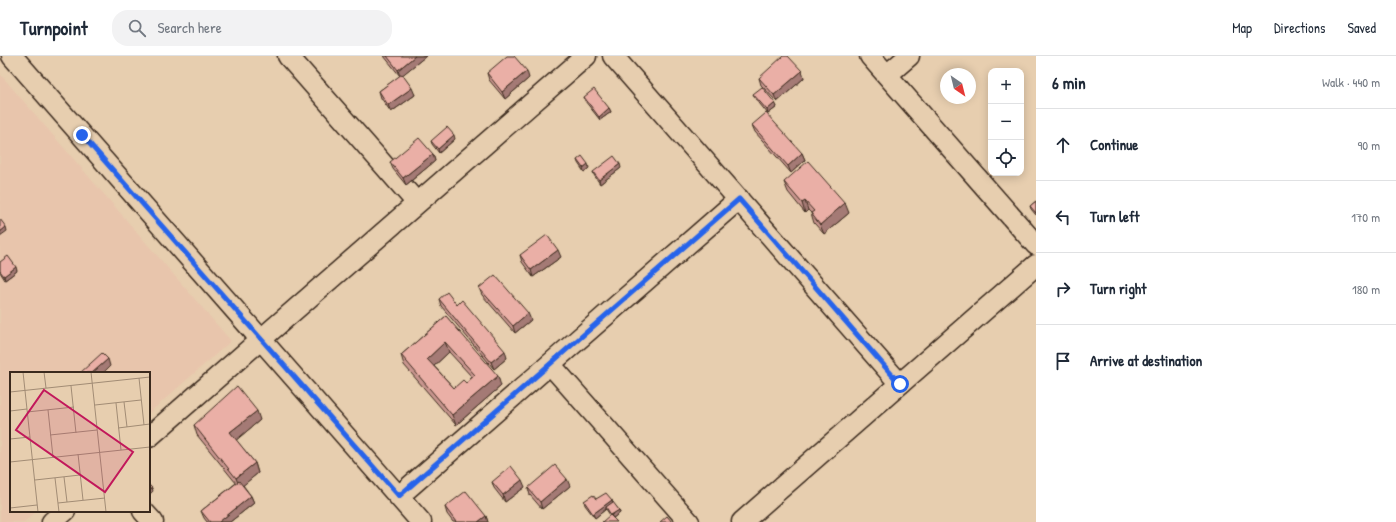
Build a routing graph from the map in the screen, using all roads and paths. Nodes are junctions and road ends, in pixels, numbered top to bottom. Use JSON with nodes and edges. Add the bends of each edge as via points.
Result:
{"nodes":[{"id":1,"x":12,"y":56,"type":"edge"},
{"id":2,"x":288,"y":56,"type":"edge"},
{"id":3,"x":586,"y":56,"type":"edge"},
{"id":4,"x":613,"y":56,"type":"edge"},
{"id":5,"x":870,"y":56,"type":"edge"},
{"id":6,"x":909,"y":56,"type":"edge"},
{"id":7,"x":887,"y":75,"type":"junction"},
{"id":8,"x":739,"y":199,"type":"junction"},
{"id":9,"x":417,"y":203,"type":"junction"},
{"id":10,"x":1036,"y":245,"type":"edge"},
{"id":11,"x":1036,"y":265,"type":"edge"},
{"id":12,"x":261,"y":340,"type":"junction"},
{"id":13,"x":550,"y":364,"type":"junction"},
{"id":14,"x":900,"y":384,"type":"junction"},
{"id":15,"x":150,"y":436,"type":"edge"},
{"id":16,"x":399,"y":496,"type":"junction"},
{"id":17,"x":64,"y":512,"type":"edge"},
{"id":18,"x":144,"y":512,"type":"edge"},
{"id":19,"x":52,"y":522,"type":"edge"},
{"id":20,"x":153,"y":522,"type":"edge"},
{"id":21,"x":422,"y":522,"type":"edge"},
{"id":22,"x":689,"y":522,"type":"edge"},
{"id":23,"x":742,"y":522,"type":"edge"}],
"edges":[{"from":1,"to":12,"type":"street"},
{"from":2,"to":9,"type":"street"},
{"from":3,"to":9,"type":"street"},
{"from":4,"to":8,"type":"street"},
{"from":5,"to":7,"type":"street"},
{"from":6,"to":7,"type":"street"},
{"from":7,"to":10,"type":"street"},
{"from":8,"to":13,"type":"street"},
{"from":8,"to":14,"type":"street"},
{"from":9,"to":12,"type":"street"},
{"from":11,"to":14,"type":"street"},
{"from":12,"to":15,"type":"street"},
{"from":12,"to":16,"type":"street"},
{"from":13,"to":16,"type":"street"},
{"from":13,"to":22,"type":"street"},
{"from":14,"to":23,"type":"street"},
{"from":16,"to":21,"type":"street"},
{"from":17,"to":19,"type":"street"},
{"from":18,"to":20,"type":"street"}]}
